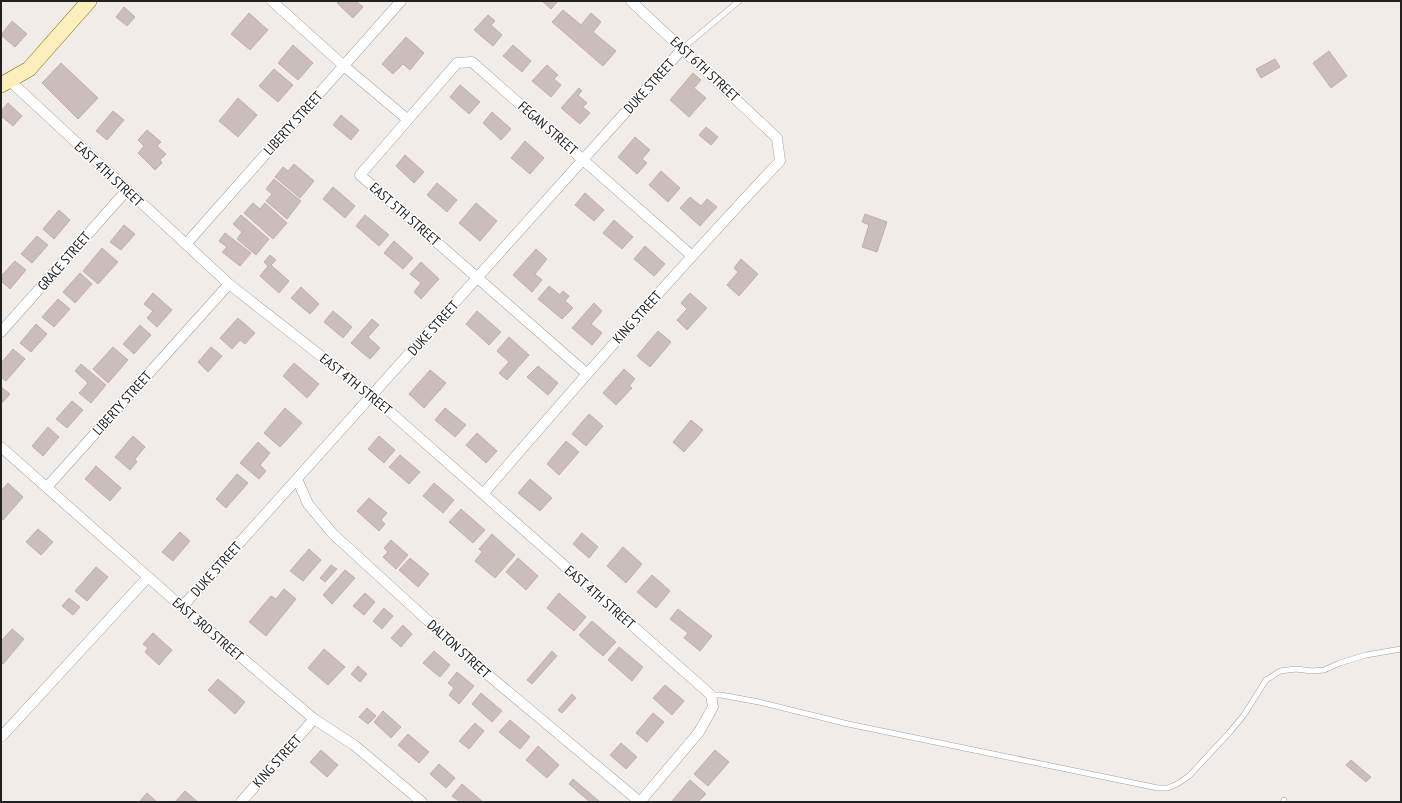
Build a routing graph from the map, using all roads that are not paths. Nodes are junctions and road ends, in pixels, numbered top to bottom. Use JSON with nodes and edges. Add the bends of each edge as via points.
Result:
{"nodes":[{"id":1,"x":89,"y":1,"type":"edge"},
{"id":2,"x":272,"y":1,"type":"edge"},
{"id":3,"x":401,"y":1,"type":"edge"},
{"id":4,"x":631,"y":1,"type":"edge"},
{"id":5,"x":739,"y":1,"type":"edge"},
{"id":6,"x":683,"y":48,"type":"junction"},
{"id":7,"x":344,"y":66,"type":"junction"},
{"id":8,"x":4,"y":79,"type":"edge"},
{"id":9,"x":407,"y":119,"type":"junction"},
{"id":10,"x":777,"y":138,"type":"joint"},
{"id":11,"x":583,"y":159,"type":"junction"},
{"id":12,"x":127,"y":190,"type":"junction"},
{"id":13,"x":186,"y":244,"type":"junction"},
{"id":14,"x":691,"y":256,"type":"junction"},
{"id":15,"x":478,"y":278,"type":"junction"},
{"id":16,"x":229,"y":284,"type":"junction"},
{"id":17,"x":1,"y":332,"type":"edge"},
{"id":18,"x":586,"y":373,"type":"junction"},
{"id":19,"x":372,"y":396,"type":"junction"},
{"id":20,"x":1,"y":447,"type":"edge"},
{"id":21,"x":296,"y":480,"type":"junction"},
{"id":22,"x":47,"y":487,"type":"junction"},
{"id":23,"x":483,"y":494,"type":"junction"},
{"id":24,"x":148,"y":577,"type":"junction"},
{"id":25,"x":182,"y":607,"type":"junction"},
{"id":26,"x":1401,"y":649,"type":"edge"},
{"id":27,"x":711,"y":695,"type":"junction"},
{"id":28,"x":314,"y":720,"type":"junction"},
{"id":29,"x":1,"y":737,"type":"edge"},
{"id":30,"x":241,"y":802,"type":"edge"},
{"id":31,"x":422,"y":802,"type":"edge"},
{"id":32,"x":640,"y":802,"type":"edge"}],
"edges":[{"from":1,"to":8,"type":"street","via":[[30,68]]},
{"from":2,"to":7,"type":"street"},
{"from":3,"to":7,"type":"street","name":"LIBERTY STREET"},
{"from":4,"to":6,"type":"street","name":"EAST 6TH STREET"},
{"from":5,"to":6,"type":"lane"},
{"from":6,"to":10,"type":"street","name":"EAST 6TH STREET"},
{"from":6,"to":11,"type":"street","name":"DUKE STREET"},
{"from":7,"to":9,"type":"street"},
{"from":7,"to":13,"type":"street","name":"LIBERTY STREET"},
{"from":8,"to":12,"type":"street","name":"EAST 4TH STREET"},
{"from":9,"to":11,"type":"street","name":"FEGAN STREET","via":[[457,63],[472,62]]},
{"from":9,"to":15,"type":"street","name":"EAST 5TH STREET","via":[[360,175]]},
{"from":10,"to":14,"type":"street","name":"KING STREET","via":[[780,160]]},
{"from":11,"to":14,"type":"street","name":"FEGAN STREET"},
{"from":11,"to":15,"type":"street","name":"DUKE STREET"},
{"from":12,"to":13,"type":"street","name":"EAST 4TH STREET"},
{"from":12,"to":17,"type":"street","name":"GRACE STREET"},
{"from":13,"to":16,"type":"street","name":"EAST 4TH STREET"},
{"from":14,"to":18,"type":"street","name":"KING STREET"},
{"from":15,"to":18,"type":"street","name":"EAST 5TH STREET"},
{"from":15,"to":19,"type":"street","name":"DUKE STREET"},
{"from":16,"to":19,"type":"street","name":"EAST 4TH STREET"},
{"from":16,"to":22,"type":"street","name":"LIBERTY STREET"},
{"from":18,"to":23,"type":"street","name":"KING STREET"},
{"from":19,"to":21,"type":"street","name":"DUKE STREET"},
{"from":19,"to":23,"type":"street","name":"EAST 4TH STREET"},
{"from":20,"to":22,"type":"street","name":"EAST 3RD STREET"},
{"from":21,"to":25,"type":"street","name":"DUKE STREET"},
{"from":21,"to":32,"type":"street","name":"DALTON STREET","via":[[308,504],[333,534],[481,669]]},
{"from":22,"to":24,"type":"street","name":"EAST 3RD STREET"},
{"from":23,"to":27,"type":"street","name":"EAST 4TH STREET"},
{"from":24,"to":25,"type":"street","name":"EAST 3RD STREET"},
{"from":24,"to":29,"type":"street"},
{"from":25,"to":28,"type":"street","name":"EAST 3RD STREET"},
{"from":26,"to":27,"type":"lane","via":[[1340,662],[1324,670],[1280,671],[1266,680],[1244,715],[1189,776],[1168,788],[848,724],[759,702]]},
{"from":27,"to":32,"type":"street","via":[[713,708],[698,732]]},
{"from":28,"to":30,"type":"street","name":"KING STREET"},
{"from":28,"to":31,"type":"street","name":"EAST 3RD STREET","via":[[354,746]]}]}
